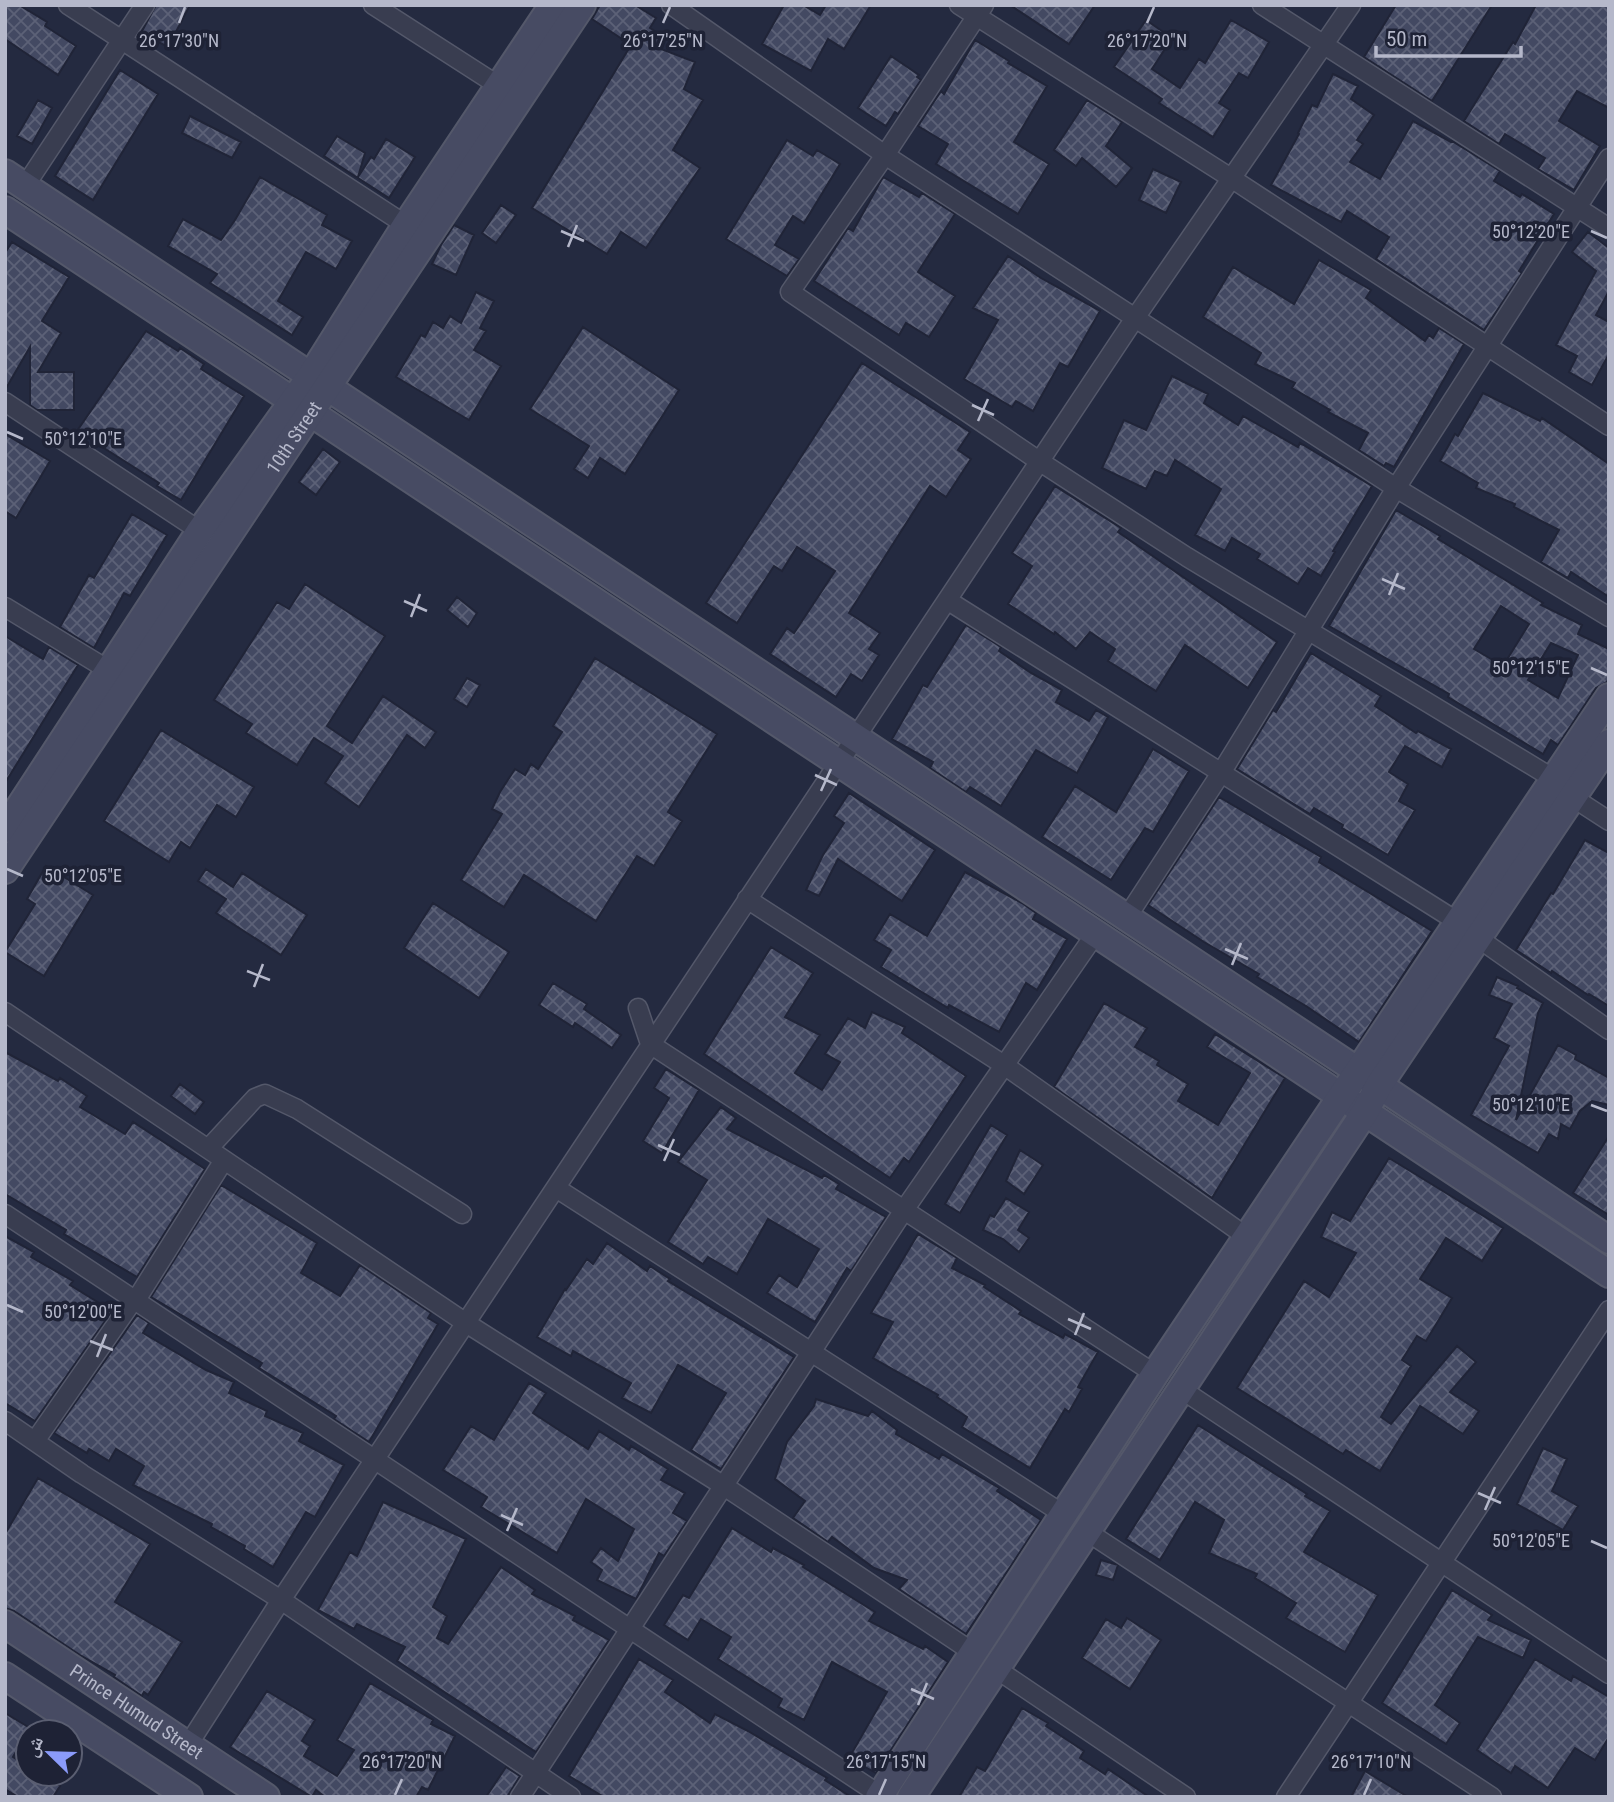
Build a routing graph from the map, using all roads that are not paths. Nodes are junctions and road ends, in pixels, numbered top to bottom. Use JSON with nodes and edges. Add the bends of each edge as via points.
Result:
{"nodes":[{"id":1,"x":68,"y":5,"type":"edge"},
{"id":2,"x":145,"y":5,"type":"edge"},
{"id":3,"x":373,"y":5,"type":"edge"},
{"id":4,"x":552,"y":5,"type":"edge"},
{"id":5,"x":582,"y":5,"type":"edge"},
{"id":6,"x":671,"y":5,"type":"edge"},
{"id":7,"x":959,"y":5,"type":"edge"},
{"id":8,"x":1262,"y":5,"type":"edge"},
{"id":9,"x":1351,"y":5,"type":"edge"},
{"id":10,"x":980,"y":11,"type":"edge"},
{"id":11,"x":122,"y":40,"type":"junction"},
{"id":12,"x":1323,"y":47,"type":"junction"},
{"id":13,"x":499,"y":86,"type":"junction"},
{"id":14,"x":885,"y":155,"type":"junction"},
{"id":15,"x":1609,"y":158,"type":"edge"},
{"id":16,"x":1231,"y":178,"type":"junction"},
{"id":17,"x":15,"y":180,"type":"edge"},
{"id":18,"x":1576,"y":208,"type":"junction"},
{"id":19,"x":6,"y":212,"type":"edge"},
{"id":20,"x":406,"y":225,"type":"junction"},
{"id":21,"x":1609,"y":228,"type":"edge"},
{"id":22,"x":1135,"y":318,"type":"junction"},
{"id":23,"x":1488,"y":345,"type":"junction"},
{"id":24,"x":320,"y":381,"type":"junction"},
{"id":25,"x":5,"y":402,"type":"edge"},
{"id":26,"x":302,"y":406,"type":"junction"},
{"id":27,"x":1609,"y":426,"type":"edge"},
{"id":28,"x":1039,"y":461,"type":"junction"},
{"id":29,"x":1396,"y":488,"type":"junction"},
{"id":30,"x":200,"y":531,"type":"junction"},
{"id":31,"x":947,"y":600,"type":"junction"},
{"id":32,"x":5,"y":607,"type":"edge"},
{"id":33,"x":1609,"y":617,"type":"edge"},
{"id":34,"x":1309,"y":631,"type":"junction"},
{"id":35,"x":110,"y":671,"type":"junction"},
{"id":36,"x":1609,"y":697,"type":"edge"},
{"id":37,"x":855,"y":736,"type":"junction"},
{"id":38,"x":1609,"y":743,"type":"edge"},
{"id":39,"x":839,"y":762,"type":"junction"},
{"id":40,"x":1222,"y":773,"type":"junction"},
{"id":41,"x":1563,"y":788,"type":"junction"},
{"id":42,"x":9,"y":814,"type":"edge"},
{"id":43,"x":1609,"y":821,"type":"edge"},
{"id":44,"x":5,"y":870,"type":"edge"},
{"id":45,"x":747,"y":899,"type":"junction"},
{"id":46,"x":1127,"y":917,"type":"junction"},
{"id":47,"x":1468,"y":930,"type":"junction"},
{"id":48,"x":1096,"y":933,"type":"junction"},
{"id":49,"x":638,"y":1008,"type":"dead end"},
{"id":50,"x":5,"y":1012,"type":"edge"},
{"id":51,"x":1609,"y":1030,"type":"edge"},
{"id":52,"x":650,"y":1044,"type":"junction"},
{"id":53,"x":1004,"y":1065,"type":"junction"},
{"id":54,"x":1369,"y":1078,"type":"junction"},
{"id":55,"x":1341,"y":1096,"type":"junction"},
{"id":56,"x":1365,"y":1112,"type":"junction"},
{"id":57,"x":208,"y":1149,"type":"junction"},
{"id":58,"x":224,"y":1160,"type":"junction"},
{"id":59,"x":556,"y":1188,"type":"junction"},
{"id":60,"x":904,"y":1210,"type":"junction"},
{"id":61,"x":5,"y":1214,"type":"edge"},
{"id":62,"x":462,"y":1214,"type":"dead end"},
{"id":63,"x":1247,"y":1237,"type":"junction"},
{"id":64,"x":1609,"y":1241,"type":"edge"},
{"id":65,"x":1609,"y":1274,"type":"edge"},
{"id":66,"x":135,"y":1299,"type":"junction"},
{"id":67,"x":1609,"y":1310,"type":"edge"},
{"id":68,"x":466,"y":1323,"type":"junction"},
{"id":69,"x":810,"y":1353,"type":"junction"},
{"id":70,"x":1155,"y":1374,"type":"junction"},
{"id":71,"x":1181,"y":1389,"type":"junction"},
{"id":72,"x":5,"y":1421,"type":"edge"},
{"id":73,"x":35,"y":1441,"type":"junction"},
{"id":74,"x":376,"y":1458,"type":"junction"},
{"id":75,"x":724,"y":1486,"type":"junction"},
{"id":76,"x":1063,"y":1514,"type":"junction"},
{"id":77,"x":1086,"y":1531,"type":"junction"},
{"id":78,"x":1442,"y":1561,"type":"junction"},
{"id":79,"x":281,"y":1600,"type":"junction"},
{"id":80,"x":5,"y":1624,"type":"edge"},
{"id":81,"x":630,"y":1629,"type":"junction"},
{"id":82,"x":985,"y":1661,"type":"junction"},
{"id":83,"x":1609,"y":1674,"type":"edge"},
{"id":84,"x":5,"y":1676,"type":"edge"},
{"id":85,"x":1348,"y":1703,"type":"junction"},
{"id":86,"x":188,"y":1745,"type":"junction"},
{"id":87,"x":536,"y":1774,"type":"junction"},
{"id":88,"x":880,"y":1796,"type":"edge"},
{"id":89,"x":189,"y":1797,"type":"edge"},
{"id":90,"x":266,"y":1797,"type":"edge"},
{"id":91,"x":520,"y":1797,"type":"edge"},
{"id":92,"x":571,"y":1797,"type":"edge"},
{"id":93,"x":911,"y":1797,"type":"edge"},
{"id":94,"x":1186,"y":1797,"type":"edge"},
{"id":95,"x":1286,"y":1797,"type":"edge"},
{"id":96,"x":1492,"y":1797,"type":"edge"}],
"edges":[{"from":1,"to":11,"type":"street"},
{"from":2,"to":11,"type":"street"},
{"from":3,"to":13,"type":"street"},
{"from":4,"to":13,"type":"street","name":"10th Street"},
{"from":5,"to":24,"type":"street","name":"10th Street"},
{"from":6,"to":14,"type":"street"},
{"from":7,"to":10,"type":"street"},
{"from":8,"to":12,"type":"street"},
{"from":9,"to":12,"type":"street"},
{"from":10,"to":14,"type":"street"},
{"from":10,"to":16,"type":"street"},
{"from":11,"to":17,"type":"street"},
{"from":11,"to":20,"type":"street"},
{"from":12,"to":16,"type":"street"},
{"from":12,"to":18,"type":"street"},
{"from":13,"to":20,"type":"street","name":"10th Street"},
{"from":14,"to":22,"type":"street"},
{"from":14,"to":28,"type":"street","via":[[790,292]]},
{"from":15,"to":18,"type":"street"},
{"from":16,"to":22,"type":"street"},
{"from":16,"to":23,"type":"street"},
{"from":17,"to":24,"type":"street"},
{"from":18,"to":21,"type":"street"},
{"from":18,"to":23,"type":"street"},
{"from":19,"to":26,"type":"street"},
{"from":20,"to":24,"type":"street","name":"10th Street"},
{"from":22,"to":28,"type":"street"},
{"from":22,"to":29,"type":"street"},
{"from":23,"to":27,"type":"street"},
{"from":23,"to":29,"type":"street"},
{"from":24,"to":26,"type":"street","name":"10th Street"},
{"from":24,"to":37,"type":"street"},
{"from":25,"to":30,"type":"street"},
{"from":26,"to":30,"type":"street","name":"10th Street"},
{"from":26,"to":39,"type":"street"},
{"from":26,"to":44,"type":"street","name":"10th Street"},
{"from":28,"to":31,"type":"street"},
{"from":28,"to":34,"type":"street"},
{"from":29,"to":33,"type":"street"},
{"from":29,"to":34,"type":"street"},
{"from":30,"to":35,"type":"street","name":"10th Street"},
{"from":31,"to":37,"type":"street"},
{"from":31,"to":40,"type":"street"},
{"from":32,"to":35,"type":"street"},
{"from":34,"to":40,"type":"street"},
{"from":34,"to":41,"type":"street"},
{"from":35,"to":42,"type":"street","name":"10th Street"},
{"from":36,"to":41,"type":"street"},
{"from":37,"to":39,"type":"street"},
{"from":37,"to":46,"type":"street"},
{"from":38,"to":41,"type":"street"},
{"from":39,"to":45,"type":"street"},
{"from":39,"to":48,"type":"street"},
{"from":40,"to":46,"type":"street"},
{"from":40,"to":47,"type":"street"},
{"from":41,"to":43,"type":"street"},
{"from":41,"to":47,"type":"street"},
{"from":45,"to":52,"type":"street"},
{"from":45,"to":53,"type":"street"},
{"from":46,"to":54,"type":"street"},
{"from":47,"to":51,"type":"street"},
{"from":47,"to":54,"type":"street"},
{"from":48,"to":53,"type":"street"},
{"from":48,"to":55,"type":"street"},
{"from":49,"to":52,"type":"street"},
{"from":50,"to":57,"type":"street"},
{"from":52,"to":59,"type":"street"},
{"from":52,"to":60,"type":"street"},
{"from":53,"to":60,"type":"street"},
{"from":53,"to":63,"type":"street"},
{"from":54,"to":55,"type":"street"},
{"from":54,"to":56,"type":"street"},
{"from":54,"to":64,"type":"street"},
{"from":55,"to":56,"type":"street"},
{"from":55,"to":63,"type":"street"},
{"from":56,"to":65,"type":"street"},
{"from":56,"to":71,"type":"street","via":[[1268,1272]]},
{"from":57,"to":58,"type":"street"},
{"from":57,"to":62,"type":"street","via":[[255,1098],[265,1094],[297,1109]]},
{"from":58,"to":66,"type":"street"},
{"from":58,"to":68,"type":"street"},
{"from":59,"to":68,"type":"street"},
{"from":59,"to":69,"type":"street"},
{"from":60,"to":69,"type":"street"},
{"from":60,"to":70,"type":"street"},
{"from":61,"to":66,"type":"street"},
{"from":63,"to":70,"type":"street"},
{"from":66,"to":73,"type":"street"},
{"from":66,"to":74,"type":"street"},
{"from":67,"to":78,"type":"street"},
{"from":68,"to":74,"type":"street"},
{"from":68,"to":75,"type":"street"},
{"from":69,"to":75,"type":"street"},
{"from":69,"to":76,"type":"street"},
{"from":70,"to":76,"type":"street"},
{"from":71,"to":77,"type":"street"},
{"from":71,"to":78,"type":"street"},
{"from":72,"to":73,"type":"street"},
{"from":73,"to":79,"type":"street"},
{"from":74,"to":79,"type":"street"},
{"from":74,"to":81,"type":"street"},
{"from":75,"to":81,"type":"street"},
{"from":75,"to":82,"type":"street"},
{"from":76,"to":82,"type":"street"},
{"from":77,"to":82,"type":"street"},
{"from":77,"to":85,"type":"street"},
{"from":78,"to":83,"type":"street"},
{"from":78,"to":85,"type":"street"},
{"from":79,"to":86,"type":"street"},
{"from":79,"to":87,"type":"street"},
{"from":80,"to":86,"type":"street","name":"Prince Humud Street"},
{"from":81,"to":87,"type":"street"},
{"from":81,"to":88,"type":"street"},
{"from":82,"to":88,"type":"street"},
{"from":82,"to":93,"type":"street"},
{"from":82,"to":94,"type":"street"},
{"from":84,"to":89,"type":"street"},
{"from":85,"to":95,"type":"street"},
{"from":85,"to":96,"type":"street"},
{"from":86,"to":90,"type":"street","name":"Prince Humud Street"},
{"from":87,"to":91,"type":"street"},
{"from":87,"to":92,"type":"street"}]}
